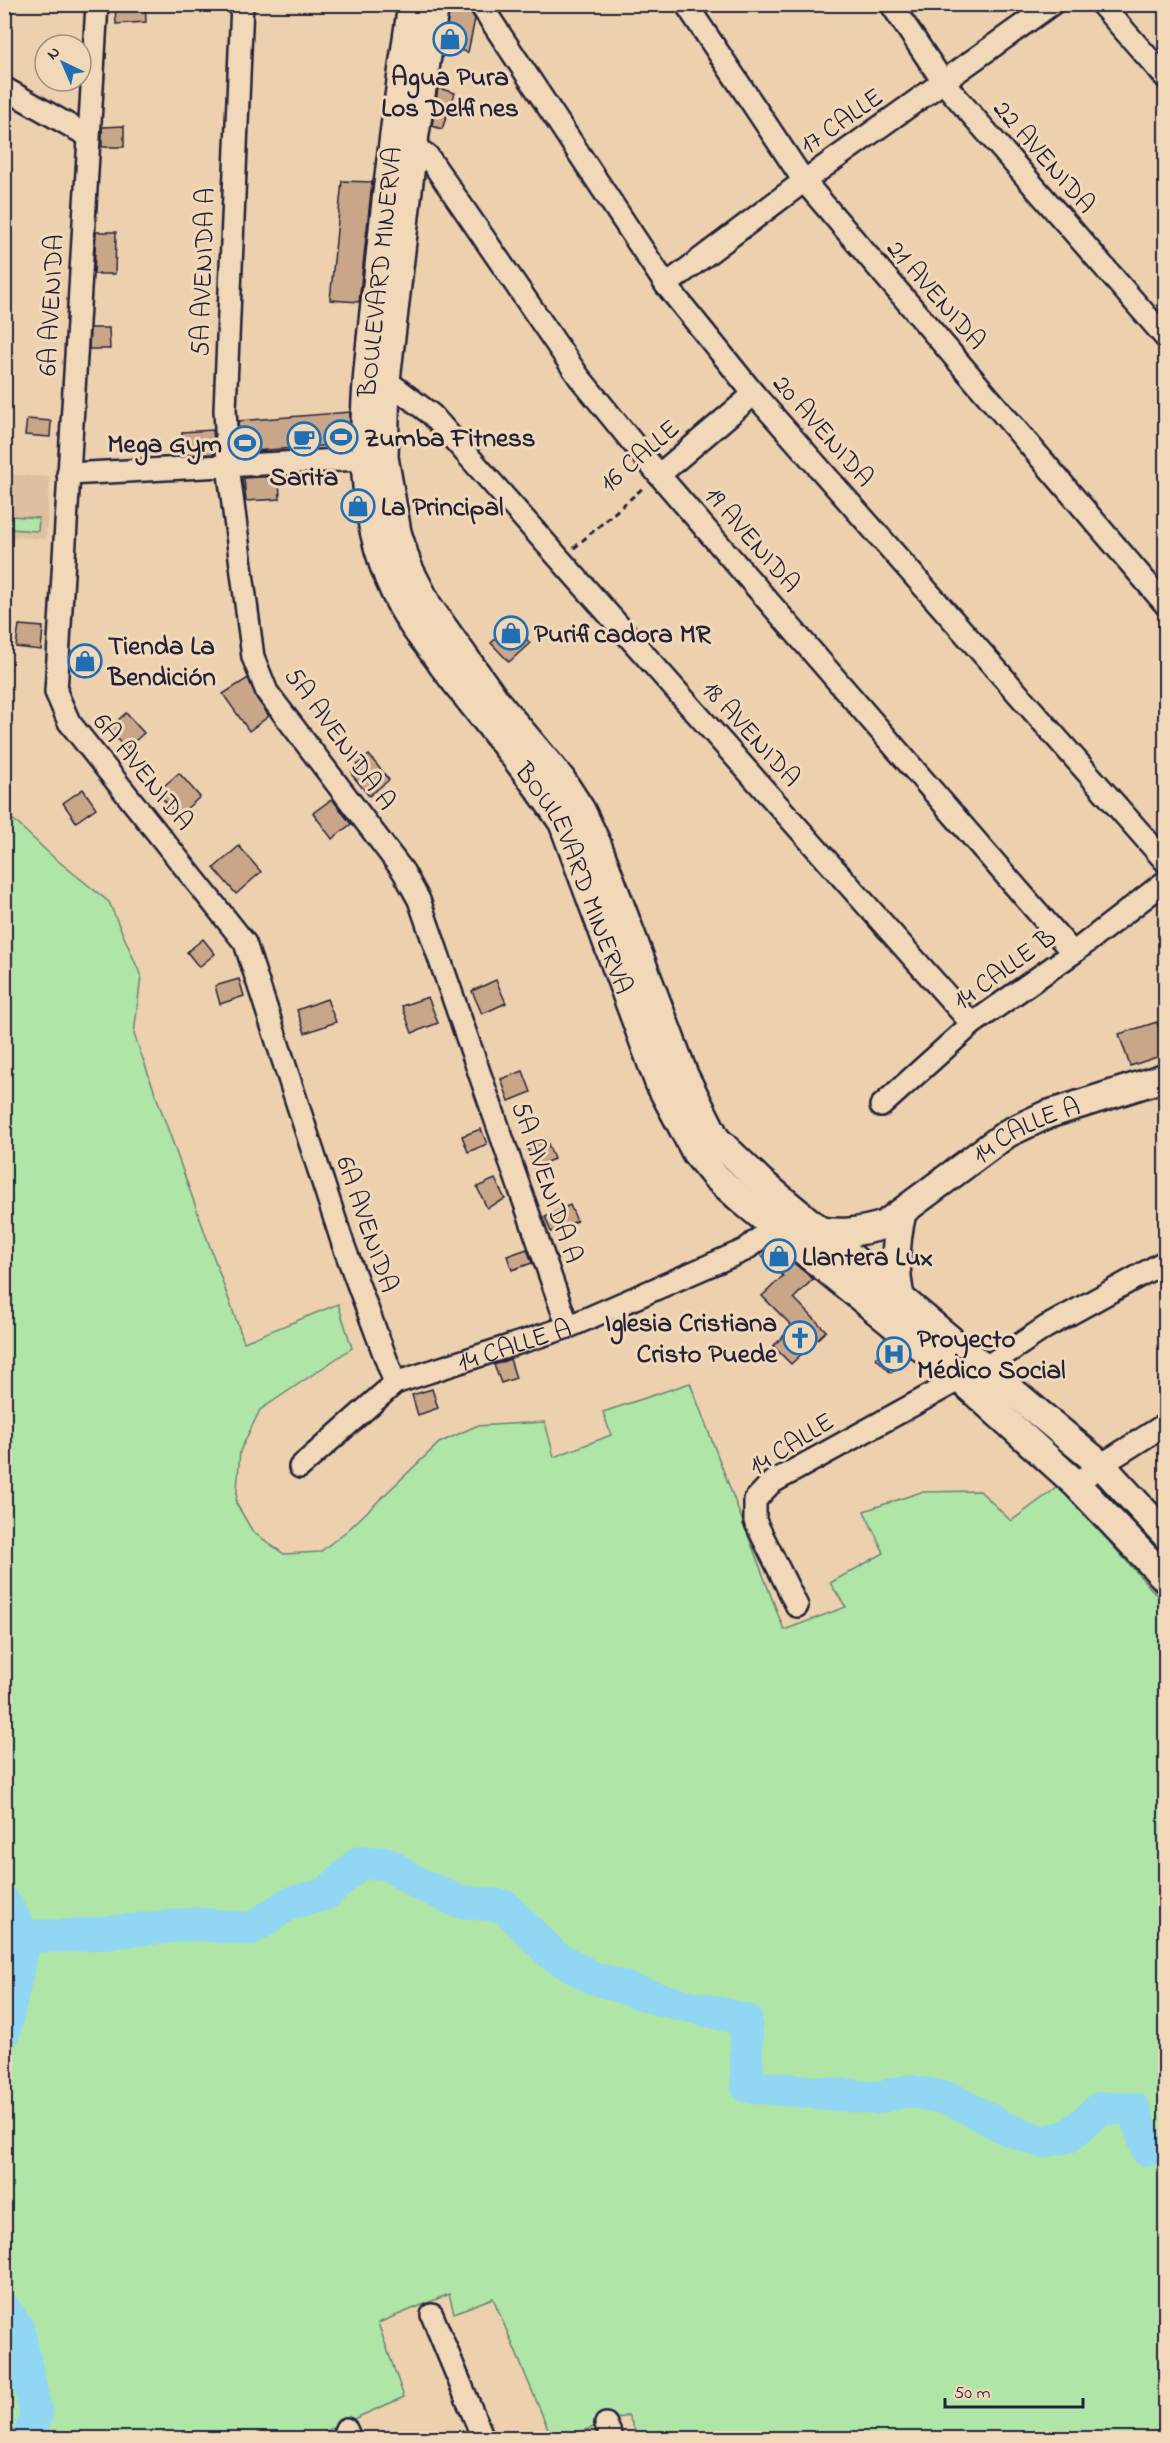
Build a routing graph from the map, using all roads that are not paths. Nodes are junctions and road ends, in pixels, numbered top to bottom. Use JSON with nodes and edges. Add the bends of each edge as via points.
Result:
{"nodes":[{"id":1,"x":97,"y":4,"type":"edge"},
{"id":2,"x":243,"y":4,"type":"edge"},
{"id":3,"x":412,"y":4,"type":"edge"},
{"id":4,"x":435,"y":4,"type":"edge"},
{"id":5,"x":480,"y":4,"type":"edge"},
{"id":6,"x":686,"y":4,"type":"edge"},
{"id":7,"x":891,"y":4,"type":"edge"},
{"id":8,"x":1052,"y":4,"type":"edge"},
{"id":9,"x":1101,"y":4,"type":"edge"},
{"id":10,"x":1166,"y":78,"type":"edge"},
{"id":11,"x":944,"y":83,"type":"junction"},
{"id":12,"x":4,"y":88,"type":"edge"},
{"id":13,"x":88,"y":136,"type":"junction"},
{"id":14,"x":413,"y":147,"type":"junction"},
{"id":15,"x":804,"y":182,"type":"junction"},
{"id":16,"x":666,"y":285,"type":"junction"},
{"id":17,"x":1166,"y":338,"type":"edge"},
{"id":18,"x":386,"y":380,"type":"junction"},
{"id":19,"x":754,"y":394,"type":"junction"},
{"id":20,"x":374,"y":458,"type":"junction"},
{"id":21,"x":228,"y":466,"type":"junction"},
{"id":22,"x":68,"y":474,"type":"junction"},
{"id":23,"x":660,"y":474,"type":"junction"},
{"id":24,"x":1166,"y":604,"type":"edge"},
{"id":25,"x":1166,"y":862,"type":"edge"},
{"id":26,"x":1166,"y":881,"type":"edge"},
{"id":27,"x":1073,"y":953,"type":"junction"},
{"id":28,"x":972,"y":1024,"type":"junction"},
{"id":29,"x":1166,"y":1077,"type":"edge"},
{"id":30,"x":881,"y":1106,"type":"dead end"},
{"id":31,"x":903,"y":1213,"type":"junction"},
{"id":32,"x":775,"y":1226,"type":"junction"},
{"id":33,"x":820,"y":1230,"type":"junction"},
{"id":34,"x":1166,"y":1261,"type":"edge"},
{"id":35,"x":900,"y":1297,"type":"junction"},
{"id":36,"x":568,"y":1327,"type":"junction"},
{"id":37,"x":971,"y":1374,"type":"junction"},
{"id":38,"x":395,"y":1383,"type":"junction"},
{"id":39,"x":1166,"y":1424,"type":"edge"},
{"id":40,"x":1101,"y":1465,"type":"junction"},
{"id":41,"x":300,"y":1467,"type":"dead end"},
{"id":42,"x":1076,"y":1484,"type":"junction"},
{"id":43,"x":1166,"y":1534,"type":"edge"},
{"id":44,"x":1166,"y":1579,"type":"edge"},
{"id":45,"x":797,"y":1606,"type":"dead end"},
{"id":46,"x":432,"y":2315,"type":"dead end"},
{"id":47,"x":483,"y":2439,"type":"edge"}],
"edges":[{"from":1,"to":13,"type":"street","name":"6A AVENIDA"},
{"from":2,"to":21,"type":"street","name":"5A AVENIDA A","via":[[225,410]]},
{"from":3,"to":20,"type":"street","name":"BOULEVARD MINERVA","via":[[391,152],[368,373]]},
{"from":4,"to":14,"type":"street","name":"BOULEVARD MINERVA"},
{"from":5,"to":16,"type":"street","name":"20 AVENIDA"},
{"from":6,"to":15,"type":"street","name":"21 AVENIDA"},
{"from":7,"to":11,"type":"street","name":"22 AVENIDA"},
{"from":8,"to":11,"type":"street","name":"17 CALLE"},
{"from":9,"to":10,"type":"street"},
{"from":11,"to":15,"type":"street","name":"17 CALLE"},
{"from":11,"to":17,"type":"street","name":"22 AVENIDA"},
{"from":12,"to":13,"type":"street"},
{"from":13,"to":22,"type":"street","name":"6A AVENIDA"},
{"from":14,"to":18,"type":"street","name":"BOULEVARD MINERVA"},
{"from":14,"to":23,"type":"street","name":"19 AVENIDA","via":[[427,155],[579,377]]},
{"from":15,"to":16,"type":"street","name":"17 CALLE"},
{"from":15,"to":24,"type":"street","name":"21 AVENIDA"},
{"from":16,"to":19,"type":"street","name":"20 AVENIDA"},
{"from":18,"to":20,"type":"street","name":"BOULEVARD MINERVA"},
{"from":18,"to":28,"type":"street","name":"18 AVENIDA","via":[[432,415]]},
{"from":19,"to":23,"type":"street","name":"16 CALLE"},
{"from":19,"to":25,"type":"street","name":"20 AVENIDA"},
{"from":20,"to":21,"type":"street"},
{"from":20,"to":32,"type":"street","name":"BOULEVARD MINERVA","via":[[374,532],[383,564],[409,620],[563,823],[659,1083],[696,1153],[715,1176]]},
{"from":20,"to":33,"type":"street","name":"BOULEVARD MINERVA","via":[[408,567],[428,606],[581,810],[684,1075],[716,1138],[760,1181]]},
{"from":21,"to":22,"type":"street"},
{"from":21,"to":36,"type":"street","name":"5A AVENIDA A","via":[[253,657],[267,692],[403,871],[419,900]]},
{"from":22,"to":38,"type":"street","name":"6A AVENIDA","via":[[56,692],[69,722],[245,943],[343,1244]]},
{"from":23,"to":27,"type":"street","name":"19 AVENIDA"},
{"from":26,"to":27,"type":"street","name":"14 CALLE B"},
{"from":27,"to":28,"type":"street","name":"14 CALLE B"},
{"from":28,"to":30,"type":"street","name":"14 CALLE B"},
{"from":29,"to":31,"type":"street","name":"14 CALLE A","via":[[1046,1115],[1008,1133]]},
{"from":31,"to":33,"type":"street","name":"14 CALLE A","via":[[863,1232]]},
{"from":31,"to":35,"type":"street","via":[[895,1255]]},
{"from":32,"to":36,"type":"street","name":"14 CALLE A","via":[[745,1250]]},
{"from":32,"to":37,"type":"street","name":"BOULEVARD MINERVA"},
{"from":33,"to":35,"type":"street","name":"BOULEVARD MINERVA"},
{"from":34,"to":37,"type":"street","name":"14 CALLE","via":[[1046,1327]]},
{"from":35,"to":37,"type":"street","name":"BOULEVARD MINERVA"},
{"from":36,"to":38,"type":"street","name":"14 CALLE A"},
{"from":37,"to":40,"type":"street","name":"BOULEVARD MINERVA","via":[[1048,1422]]},
{"from":37,"to":42,"type":"street","name":"BOULEVARD MINERVA"},
{"from":37,"to":45,"type":"street","name":"14 CALLE","via":[[771,1483],[755,1500],[755,1521]]},
{"from":38,"to":41,"type":"street","name":"14 CALLE A"},
{"from":39,"to":40,"type":"street"},
{"from":40,"to":42,"type":"street"},
{"from":40,"to":43,"type":"street","name":"BOULEVARD MINERVA"},
{"from":42,"to":44,"type":"street","name":"BOULEVARD MINERVA"},
{"from":46,"to":47,"type":"street"}]}
